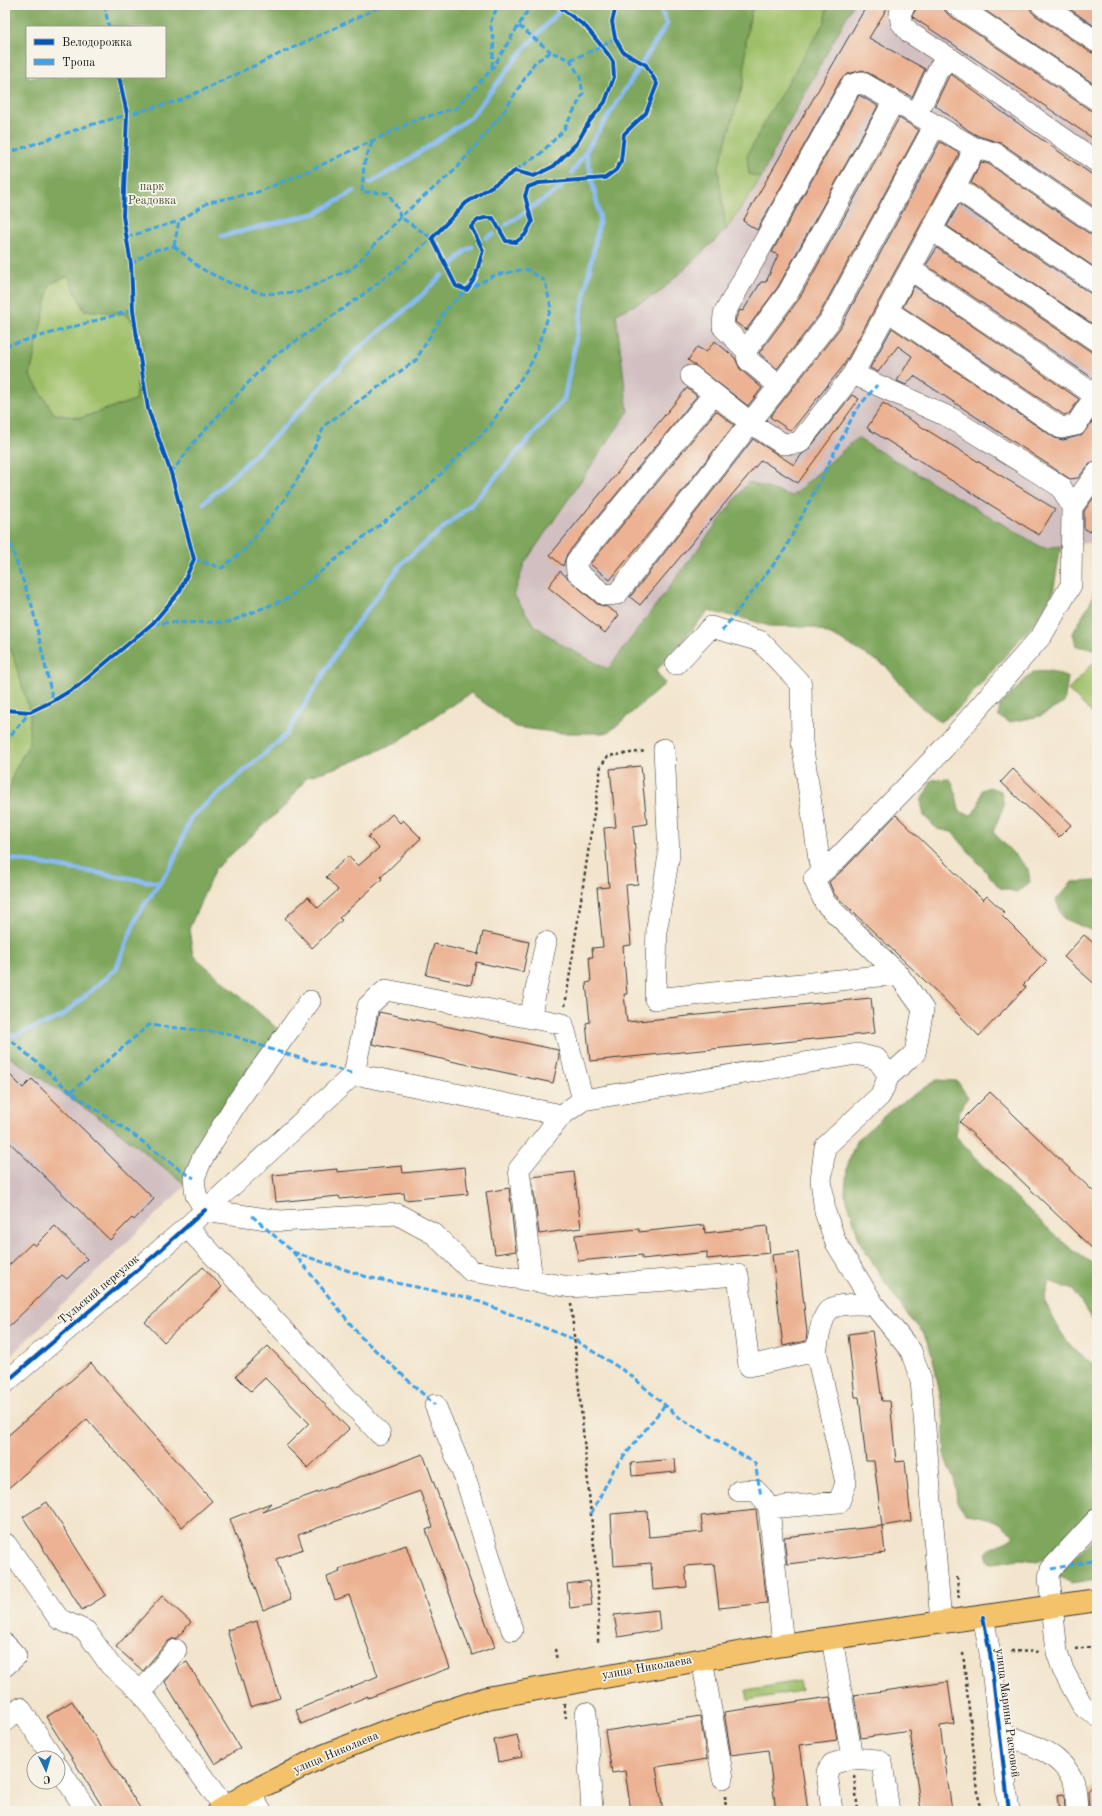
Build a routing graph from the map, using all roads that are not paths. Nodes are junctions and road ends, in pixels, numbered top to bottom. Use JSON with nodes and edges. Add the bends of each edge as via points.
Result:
{"nodes":[{"id":1,"x":905,"y":5,"type":"edge"},
{"id":2,"x":956,"y":5,"type":"edge"},
{"id":3,"x":1042,"y":5,"type":"edge"},
{"id":4,"x":1097,"y":42,"type":"edge"},
{"id":5,"x":952,"y":59,"type":"junction"},
{"id":6,"x":1097,"y":100,"type":"edge"},
{"id":7,"x":894,"y":101,"type":"junction"},
{"id":8,"x":916,"y":114,"type":"junction"},
{"id":9,"x":935,"y":125,"type":"junction"},
{"id":10,"x":973,"y":148,"type":"junction"},
{"id":11,"x":1097,"y":162,"type":"edge"},
{"id":12,"x":955,"y":187,"type":"junction"},
{"id":13,"x":1097,"y":224,"type":"edge"},
{"id":14,"x":932,"y":230,"type":"junction"},
{"id":15,"x":910,"y":269,"type":"junction"},
{"id":16,"x":1097,"y":283,"type":"edge"},
{"id":17,"x":888,"y":310,"type":"junction"},
{"id":18,"x":1097,"y":341,"type":"edge"},
{"id":19,"x":746,"y":350,"type":"junction"},
{"id":20,"x":853,"y":374,"type":"junction"},
{"id":21,"x":691,"y":376,"type":"dead end"},
{"id":22,"x":779,"y":386,"type":"junction"},
{"id":23,"x":714,"y":394,"type":"junction"},
{"id":24,"x":1096,"y":394,"type":"edge"},
{"id":25,"x":750,"y":423,"type":"junction"},
{"id":26,"x":1097,"y":473,"type":"edge"},
{"id":27,"x":1072,"y":507,"type":"junction"},
{"id":28,"x":676,"y":664,"type":"dead end"},
{"id":29,"x":664,"y":749,"type":"road end"},
{"id":30,"x":821,"y":873,"type":"junction"},
{"id":31,"x":546,"y":942,"type":"dead end"},
{"id":32,"x":898,"y":974,"type":"junction"},
{"id":33,"x":310,"y":1001,"type":"dead end"},
{"id":34,"x":530,"y":1018,"type":"junction"},
{"id":35,"x":354,"y":1074,"type":"junction"},
{"id":36,"x":888,"y":1076,"type":"junction"},
{"id":37,"x":583,"y":1100,"type":"junction"},
{"id":38,"x":562,"y":1115,"type":"junction"},
{"id":39,"x":205,"y":1210,"type":"junction"},
{"id":40,"x":187,"y":1227,"type":"junction"},
{"id":41,"x":532,"y":1281,"type":"junction"},
{"id":42,"x":874,"y":1305,"type":"junction"},
{"id":43,"x":816,"y":1351,"type":"junction"},
{"id":44,"x":5,"y":1383,"type":"edge"},
{"id":45,"x":435,"y":1405,"type":"dead end"},
{"id":46,"x":380,"y":1434,"type":"dead end"},
{"id":47,"x":739,"y":1491,"type":"dead end"},
{"id":48,"x":769,"y":1508,"type":"junction"},
{"id":49,"x":1097,"y":1519,"type":"edge"},
{"id":50,"x":6,"y":1544,"type":"dead end"},
{"id":51,"x":1097,"y":1600,"type":"edge"},
{"id":52,"x":1052,"y":1606,"type":"junction"},
{"id":53,"x":983,"y":1617,"type":"junction"},
{"id":54,"x":941,"y":1622,"type":"junction"},
{"id":55,"x":512,"y":1630,"type":"dead end"},
{"id":56,"x":832,"y":1638,"type":"junction"},
{"id":57,"x":5,"y":1644,"type":"edge"},
{"id":58,"x":784,"y":1645,"type":"junction"},
{"id":59,"x":176,"y":1650,"type":"dead end"},
{"id":60,"x":702,"y":1659,"type":"junction"},
{"id":61,"x":5,"y":1666,"type":"edge"},
{"id":62,"x":141,"y":1692,"type":"junction"},
{"id":63,"x":586,"y":1713,"type":"dead end"},
{"id":64,"x":1097,"y":1716,"type":"edge"},
{"id":65,"x":5,"y":1721,"type":"edge"},
{"id":66,"x":999,"y":1732,"type":"junction"},
{"id":67,"x":47,"y":1750,"type":"edge"},
{"id":68,"x":852,"y":1758,"type":"junction"},
{"id":69,"x":723,"y":1778,"type":"dead end"},
{"id":70,"x":66,"y":1779,"type":"edge"},
{"id":71,"x":249,"y":1793,"type":"junction"},
{"id":72,"x":222,"y":1809,"type":"edge"},
{"id":73,"x":86,"y":1811,"type":"edge"},
{"id":74,"x":261,"y":1811,"type":"edge"},
{"id":75,"x":592,"y":1811,"type":"edge"},
{"id":76,"x":832,"y":1811,"type":"edge"},
{"id":77,"x":889,"y":1811,"type":"edge"},
{"id":78,"x":1009,"y":1811,"type":"edge"},
{"id":79,"x":1077,"y":1811,"type":"edge"}],
"edges":[{"from":1,"to":5,"type":"street","via":[[900,13],[901,22],[910,33]]},
{"from":2,"to":6,"type":"street"},
{"from":3,"to":4,"type":"street"},
{"from":5,"to":8,"type":"street","via":[[939,68]]},
{"from":5,"to":11,"type":"street"},
{"from":7,"to":8,"type":"street"},
{"from":7,"to":19,"type":"street","via":[[788,293]]},
{"from":7,"to":19,"type":"street","via":[[861,82],[851,85],[724,314],[723,327]]},
{"from":8,"to":9,"type":"street"},
{"from":9,"to":10,"type":"street"},
{"from":9,"to":22,"type":"street","via":[[829,322]]},
{"from":10,"to":12,"type":"street"},
{"from":10,"to":13,"type":"street","via":[[994,153]]},
{"from":12,"to":14,"type":"street"},
{"from":12,"to":16,"type":"street"},
{"from":14,"to":15,"type":"street"},
{"from":14,"to":18,"type":"street"},
{"from":15,"to":17,"type":"street"},
{"from":15,"to":24,"type":"street"},
{"from":17,"to":20,"type":"street"},
{"from":17,"to":24,"type":"street","via":[[1061,428],[1076,425]]},
{"from":19,"to":22,"type":"street","via":[[748,360]]},
{"from":20,"to":25,"type":"street","via":[[799,443],[783,444]]},
{"from":20,"to":27,"type":"street","via":[[951,418],[1061,487]]},
{"from":21,"to":23,"type":"street"},
{"from":22,"to":25,"type":"street"},
{"from":23,"to":25,"type":"street"},
{"from":23,"to":25,"type":"street","via":[[576,562],[577,572],[605,595],[617,594]]},
{"from":26,"to":27,"type":"street"},
{"from":27,"to":30,"type":"street","via":[[1071,585],[1042,635],[943,749]]},
{"from":28,"to":30,"type":"street","via":[[711,628],[760,641],[801,684],[802,742]]},
{"from":29,"to":32,"type":"street","via":[[669,855],[657,927],[654,999]]},
{"from":30,"to":32,"type":"street","via":[[814,879],[824,903]]},
{"from":31,"to":34,"type":"street"},
{"from":32,"to":36,"type":"street","via":[[923,1008],[915,1053]]},
{"from":33,"to":39,"type":"street","via":[[237,1102],[202,1159],[194,1178],[196,1195]]},
{"from":34,"to":35,"type":"street","via":[[386,990],[368,1006]]},
{"from":34,"to":37,"type":"street","via":[[562,1024]]},
{"from":35,"to":38,"type":"street"},
{"from":35,"to":39,"type":"street","name":"Тульский переулок"},
{"from":36,"to":37,"type":"street","via":[[877,1059],[857,1054]]},
{"from":36,"to":42,"type":"street","via":[[880,1096],[825,1147],[821,1180],[826,1212],[836,1243]]},
{"from":37,"to":38,"type":"street"},
{"from":38,"to":41,"type":"street","via":[[519,1169]]},
{"from":39,"to":40,"type":"street","name":"Тульский переулок"},
{"from":39,"to":41,"type":"street","via":[[280,1220],[397,1214],[434,1234],[471,1271]]},
{"from":40,"to":44,"type":"street","name":"Тульский переулок"},
{"from":40,"to":46,"type":"street"},
{"from":41,"to":43,"type":"street","via":[[570,1287],[738,1275],[749,1366]]},
{"from":42,"to":43,"type":"street","via":[[843,1305],[828,1311]]},
{"from":42,"to":54,"type":"street","via":[[910,1352],[921,1380]]},
{"from":43,"to":48,"type":"street","via":[[846,1483],[839,1502]]},
{"from":45,"to":55,"type":"street","via":[[467,1483]]},
{"from":47,"to":48,"type":"street","via":[[755,1490]]},
{"from":48,"to":58,"type":"street"},
{"from":49,"to":52,"type":"street","via":[[1051,1569],[1049,1577]]},
{"from":50,"to":62,"type":"street","via":[[59,1619],[86,1631],[110,1665]]},
{"from":51,"to":52,"type":"main road","name":"улица Николаева"},
{"from":52,"to":53,"type":"main road","name":"улица Николаева"},
{"from":52,"to":64,"type":"street","via":[[1057,1652],[1063,1670],[1082,1705]]},
{"from":53,"to":54,"type":"main road","name":"улица Николаева"},
{"from":53,"to":66,"type":"street","name":"улица Марины Расковой"},
{"from":54,"to":56,"type":"main road","name":"улица Николаева"},
{"from":56,"to":58,"type":"main road","name":"улица Николаева"},
{"from":56,"to":68,"type":"street"},
{"from":57,"to":61,"type":"street","via":[[16,1656]]},
{"from":58,"to":60,"type":"main road","name":"улица Николаева"},
{"from":59,"to":62,"type":"street"},
{"from":60,"to":69,"type":"street"},
{"from":60,"to":71,"type":"main road","name":"улица Николаева","via":[[472,1702],[323,1756]]},
{"from":62,"to":72,"type":"street"},
{"from":63,"to":75,"type":"street"},
{"from":65,"to":67,"type":"street","via":[[20,1708]]},
{"from":66,"to":78,"type":"street","name":"улица Марины Расковой"},
{"from":66,"to":79,"type":"street","via":[[1045,1750],[1059,1762],[1074,1781]]},
{"from":68,"to":76,"type":"street","via":[[832,1764],[827,1772]]},
{"from":68,"to":77,"type":"street","via":[[878,1760],[882,1763]]},
{"from":70,"to":73,"type":"street"},
{"from":71,"to":72,"type":"main road","name":"улица Николаева"},
{"from":71,"to":74,"type":"street"}]}
